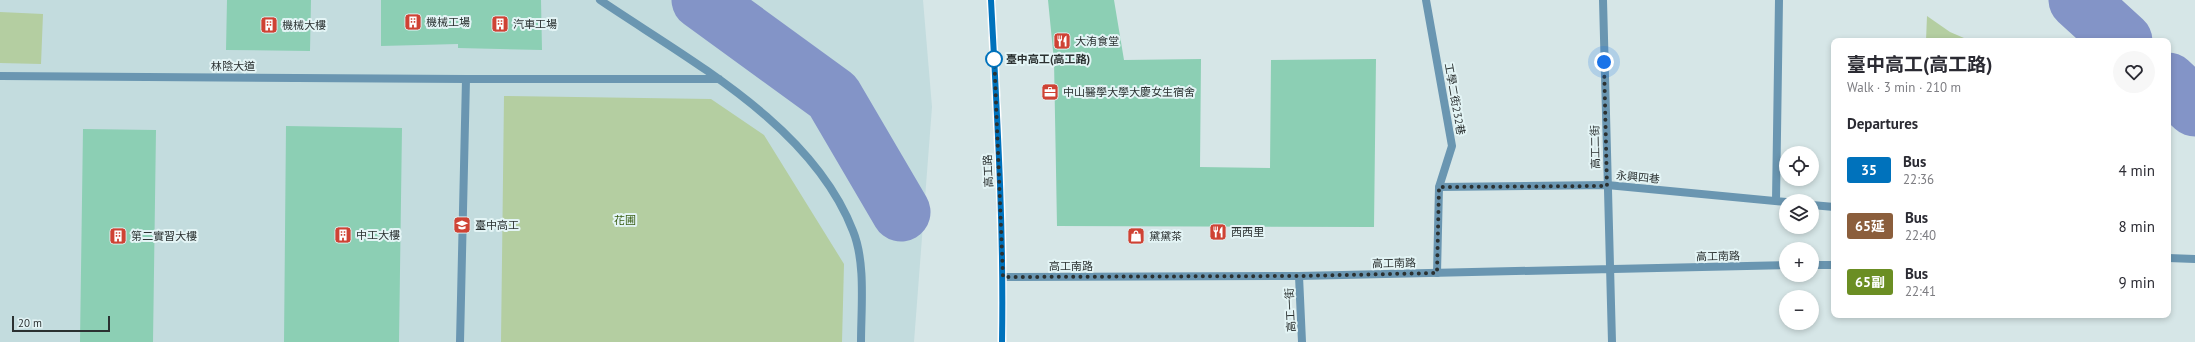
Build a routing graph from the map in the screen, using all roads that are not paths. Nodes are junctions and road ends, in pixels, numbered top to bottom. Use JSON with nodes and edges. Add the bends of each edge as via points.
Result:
{"nodes":[{"id":1,"x":600,"y":0,"type":"edge"},
{"id":2,"x":991,"y":0,"type":"edge"},
{"id":3,"x":1426,"y":0,"type":"edge"},
{"id":4,"x":1603,"y":0,"type":"edge"},
{"id":5,"x":1779,"y":0,"type":"edge"},
{"id":6,"x":0,"y":76,"type":"edge"},
{"id":7,"x":466,"y":79,"type":"junction"},
{"id":8,"x":719,"y":79,"type":"junction"},
{"id":9,"x":1607,"y":186,"type":"junction"},
{"id":10,"x":1439,"y":187,"type":"junction"},
{"id":11,"x":1776,"y":201,"type":"junction"},
{"id":12,"x":1779,"y":201,"type":"edge"},
{"id":13,"x":1819,"y":206,"type":"edge"},
{"id":14,"x":1831,"y":207,"type":"edge"},
{"id":15,"x":2171,"y":258,"type":"edge"},
{"id":16,"x":2195,"y":259,"type":"edge"},
{"id":17,"x":1819,"y":265,"type":"edge"},
{"id":18,"x":1831,"y":265,"type":"edge"},
{"id":19,"x":1779,"y":266,"type":"edge"},
{"id":20,"x":1610,"y":268,"type":"junction"},
{"id":21,"x":1437,"y":273,"type":"junction"},
{"id":22,"x":1299,"y":276,"type":"junction"},
{"id":23,"x":1003,"y":277,"type":"junction"},
{"id":24,"x":460,"y":342,"type":"edge"},
{"id":25,"x":861,"y":342,"type":"edge"},
{"id":26,"x":1002,"y":342,"type":"edge"},
{"id":27,"x":1302,"y":342,"type":"edge"},
{"id":28,"x":1612,"y":342,"type":"edge"}],
"edges":[{"from":1,"to":8,"type":"street"},
{"from":2,"to":23,"type":"street","name":"高工路"},
{"from":3,"to":10,"type":"street","name":"工學二街232巷","via":[[1452,146]]},
{"from":4,"to":9,"type":"street","name":"高工二街"},
{"from":5,"to":11,"type":"street"},
{"from":6,"to":7,"type":"street","name":"林陰大道"},
{"from":7,"to":8,"type":"street","name":"林陰大道"},
{"from":7,"to":24,"type":"street"},
{"from":8,"to":25,"type":"street","via":[[780,126],[828,182],[854,231],[861,269]]},
{"from":9,"to":10,"type":"street","name":"永興四巷"},
{"from":9,"to":11,"type":"street","name":"永興四巷"},
{"from":9,"to":20,"type":"street","name":"高工二街"},
{"from":10,"to":21,"type":"street","name":"工學二街232巷"},
{"from":11,"to":12,"type":"street","name":"永興四巷"},
{"from":13,"to":14,"type":"street"},
{"from":15,"to":16,"type":"street"},
{"from":17,"to":18,"type":"street"},
{"from":19,"to":20,"type":"street","name":"高工南路"},
{"from":20,"to":21,"type":"street","name":"高工南路"},
{"from":20,"to":28,"type":"street","name":"高工二街"},
{"from":21,"to":22,"type":"street","name":"高工南路"},
{"from":22,"to":23,"type":"street","name":"高工南路"},
{"from":22,"to":27,"type":"street","name":"高工一街"},
{"from":23,"to":26,"type":"street","name":"高工路"}]}
